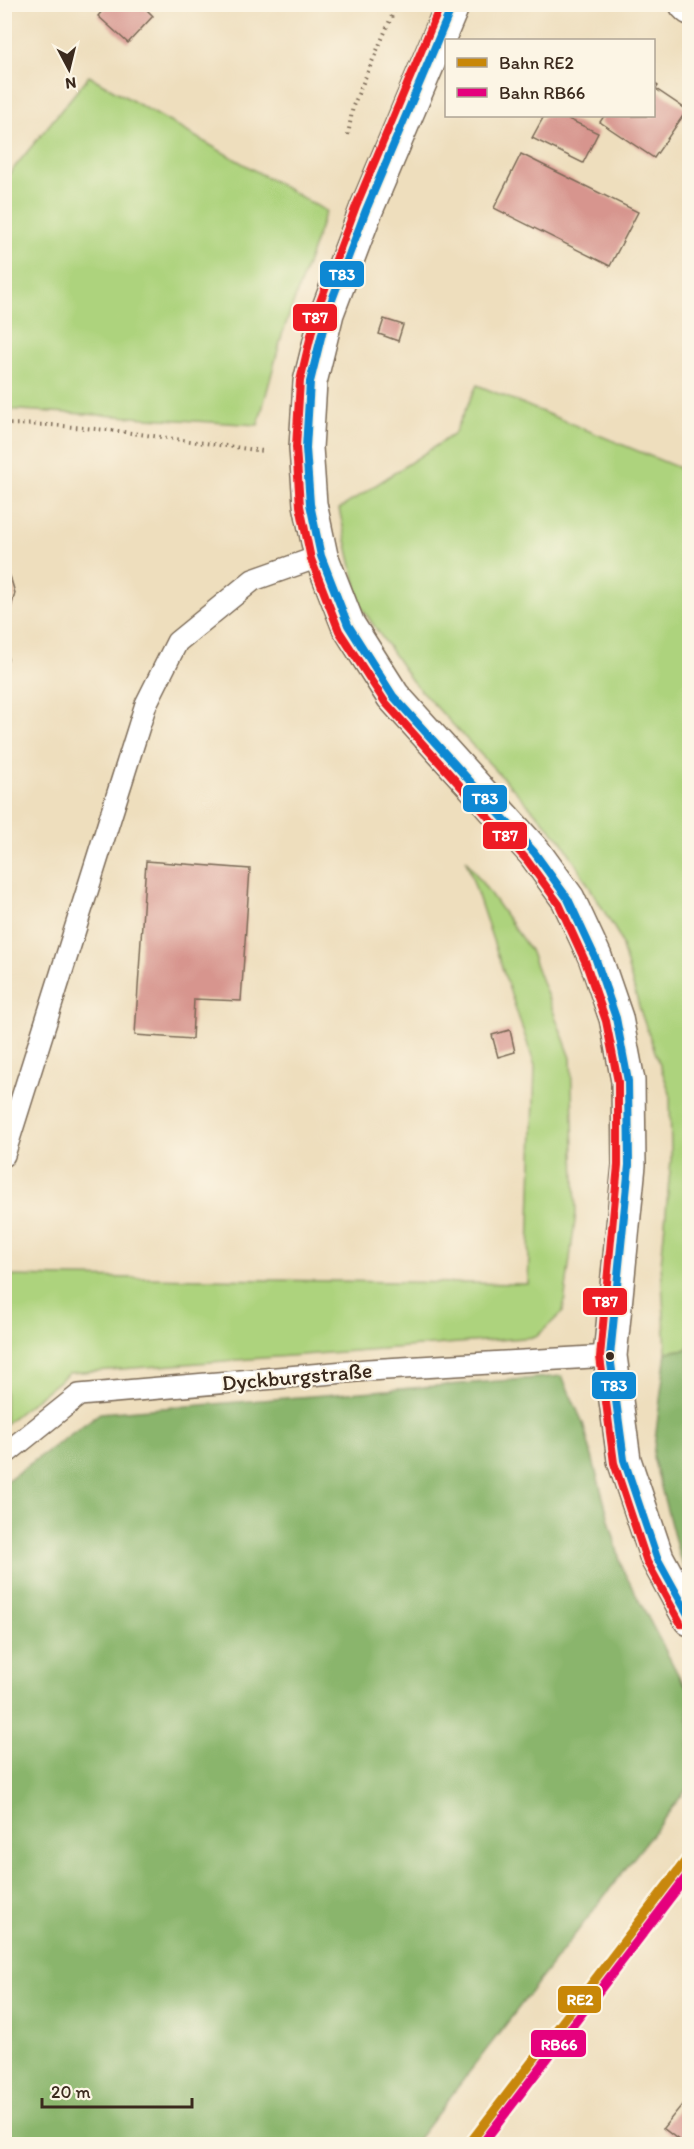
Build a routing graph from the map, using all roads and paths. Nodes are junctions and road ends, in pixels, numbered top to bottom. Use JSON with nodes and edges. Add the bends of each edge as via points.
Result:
{"nodes":[{"id":1,"x":397,"y":4,"type":"edge"},
{"id":2,"x":453,"y":4,"type":"edge"},
{"id":3,"x":686,"y":4,"type":"edge"},
{"id":4,"x":690,"y":8,"type":"edge"},
{"id":5,"x":348,"y":140,"type":"dead end"},
{"id":6,"x":4,"y":424,"type":"edge"},
{"id":7,"x":306,"y":448,"type":"junction"},
{"id":8,"x":321,"y":556,"type":"junction"},
{"id":9,"x":4,"y":1155,"type":"edge"},
{"id":10,"x":610,"y":1356,"type":"junction"},
{"id":11,"x":4,"y":1455,"type":"edge"},
{"id":12,"x":690,"y":1619,"type":"edge"}],
"edges":[{"from":1,"to":5,"type":"path","via":[[353,106]]},
{"from":2,"to":7,"type":"street","via":[[327,313],[310,382]]},
{"from":3,"to":4,"type":"street"},
{"from":6,"to":7,"type":"path","via":[[117,431],[256,451]]},
{"from":7,"to":8,"type":"street","via":[[310,504]]},
{"from":8,"to":9,"type":"lane","via":[[253,580],[177,642],[146,704]]},
{"from":8,"to":10,"type":"street","via":[[348,625],[393,696],[534,852],[568,899],[595,957],[616,1018],[628,1082],[629,1165]]},
{"from":10,"to":11,"type":"lane","name":"Dyckburgstraße","via":[[368,1370],[79,1395]]},
{"from":10,"to":12,"type":"street","via":[[624,1460],[657,1558]]}]}
